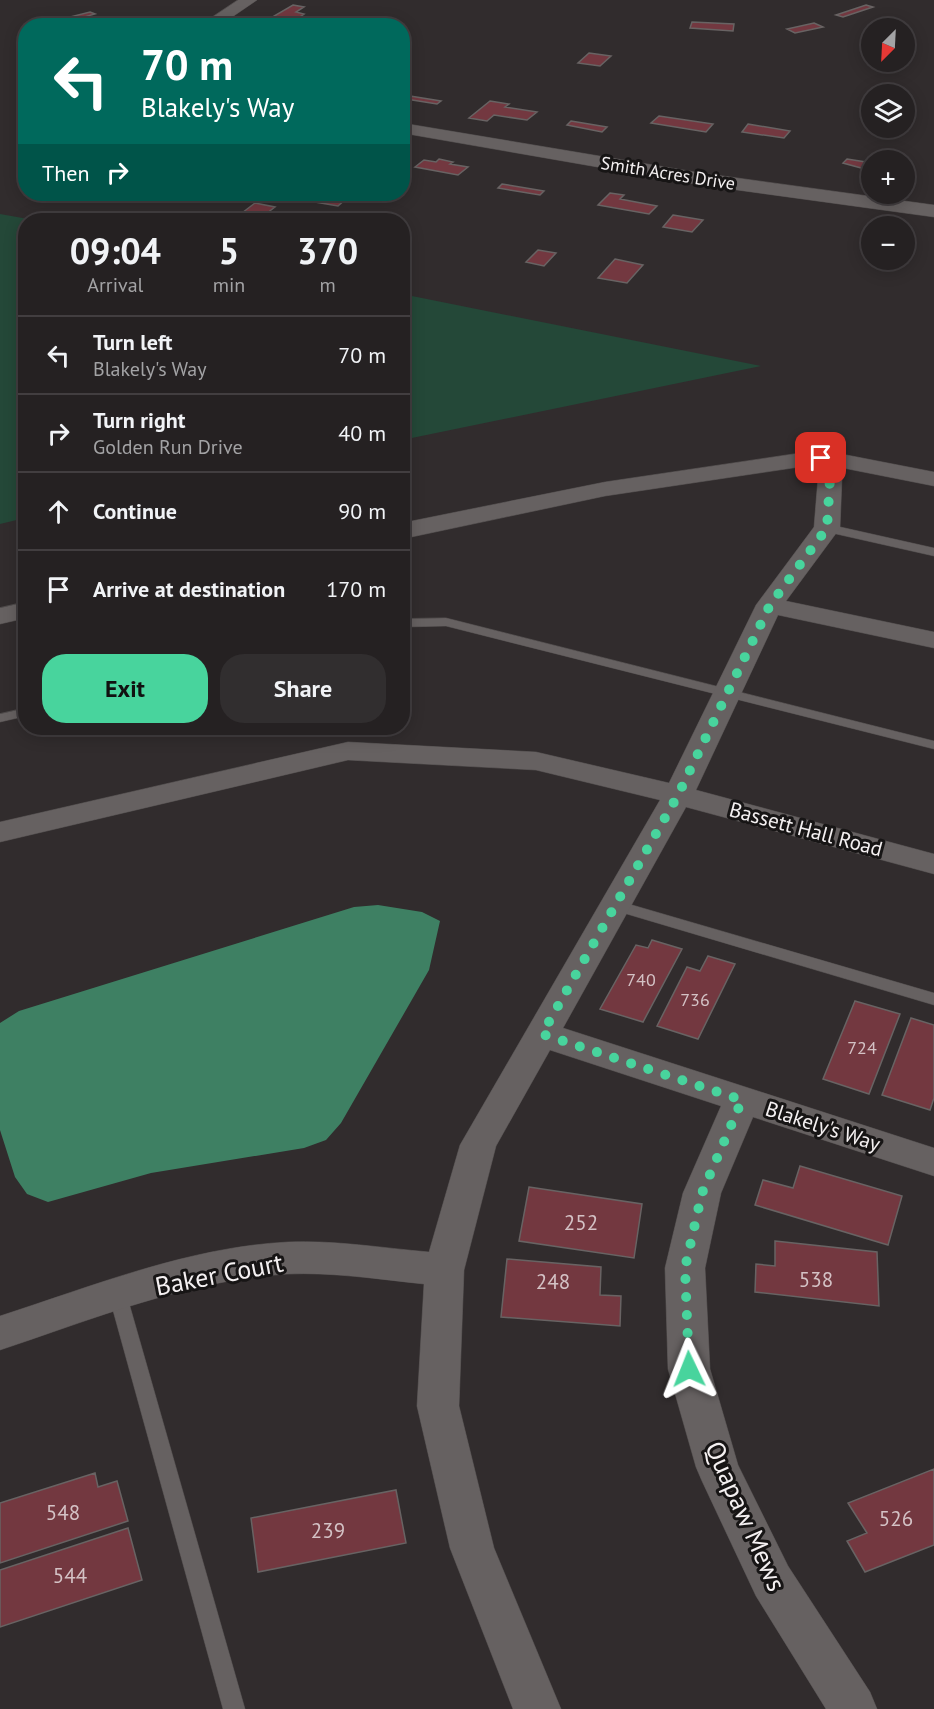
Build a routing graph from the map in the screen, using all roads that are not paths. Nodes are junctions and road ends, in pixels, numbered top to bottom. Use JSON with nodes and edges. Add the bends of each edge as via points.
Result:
{"nodes":[{"id":1,"x":249,"y":0,"type":"edge"},
{"id":2,"x":220,"y":18,"type":"edge"},
{"id":3,"x":410,"y":129,"type":"edge"},
{"id":4,"x":934,"y":211,"type":"edge"},
{"id":5,"x":821,"y":458,"type":"junction"},
{"id":6,"x":934,"y":479,"type":"edge"},
{"id":7,"x":827,"y":528,"type":"junction"},
{"id":8,"x":410,"y":529,"type":"edge"},
{"id":9,"x":934,"y":552,"type":"edge"},
{"id":10,"x":770,"y":605,"type":"junction"},
{"id":11,"x":18,"y":612,"type":"edge"},
{"id":12,"x":0,"y":616,"type":"edge"},
{"id":13,"x":410,"y":623,"type":"edge"},
{"id":14,"x":934,"y":640,"type":"edge"},
{"id":15,"x":727,"y":693,"type":"junction"},
{"id":16,"x":18,"y":714,"type":"edge"},
{"id":17,"x":0,"y":718,"type":"edge"},
{"id":18,"x":934,"y":745,"type":"edge"},
{"id":19,"x":678,"y":795,"type":"junction"},
{"id":20,"x":0,"y":832,"type":"edge"},
{"id":21,"x":934,"y":864,"type":"edge"},
{"id":22,"x":615,"y":905,"type":"junction"},
{"id":23,"x":934,"y":999,"type":"edge"},
{"id":24,"x":542,"y":1034,"type":"junction"},
{"id":25,"x":742,"y":1100,"type":"junction"},
{"id":26,"x":934,"y":1162,"type":"edge"},
{"id":27,"x":444,"y":1270,"type":"junction"},
{"id":28,"x":118,"y":1296,"type":"junction"},
{"id":29,"x":0,"y":1333,"type":"edge"},
{"id":30,"x":234,"y":1709,"type":"edge"},
{"id":31,"x":537,"y":1709,"type":"edge"},
{"id":32,"x":853,"y":1709,"type":"edge"}],
"edges":[{"from":1,"to":2,"type":"street"},
{"from":3,"to":4,"type":"street","name":"Smith Acres Drive","via":[[701,179]]},
{"from":5,"to":6,"type":"street"},
{"from":5,"to":7,"type":"street","via":[[830,478]]},
{"from":5,"to":8,"type":"street","via":[[605,489]]},
{"from":7,"to":9,"type":"lane"},
{"from":7,"to":10,"type":"street"},
{"from":10,"to":14,"type":"street"},
{"from":10,"to":15,"type":"street"},
{"from":11,"to":12,"type":"street"},
{"from":13,"to":15,"type":"lane","via":[[446,622]]},
{"from":15,"to":18,"type":"lane"},
{"from":15,"to":19,"type":"street"},
{"from":16,"to":17,"type":"lane"},
{"from":19,"to":20,"type":"street","name":"Bassett Hall Road","via":[[536,761],[348,751]]},
{"from":19,"to":21,"type":"street","name":"Bassett Hall Road"},
{"from":19,"to":22,"type":"street"},
{"from":22,"to":23,"type":"lane"},
{"from":22,"to":24,"type":"street"},
{"from":24,"to":25,"type":"street","name":"Blakely's Way"},
{"from":24,"to":27,"type":"street","via":[[478,1145]]},
{"from":25,"to":26,"type":"street","name":"Blakely's Way"},
{"from":25,"to":32,"type":"street","name":"Quapaw Mews","via":[[702,1193],[685,1268],[689,1369],[717,1467],[772,1581]]},
{"from":27,"to":28,"type":"street","name":"Baker Court","via":[[340,1260],[269,1259],[185,1275]]},
{"from":27,"to":31,"type":"street","via":[[438,1406],[472,1548]]},
{"from":28,"to":29,"type":"street","name":"Baker Court"},
{"from":28,"to":30,"type":"lane"}]}
